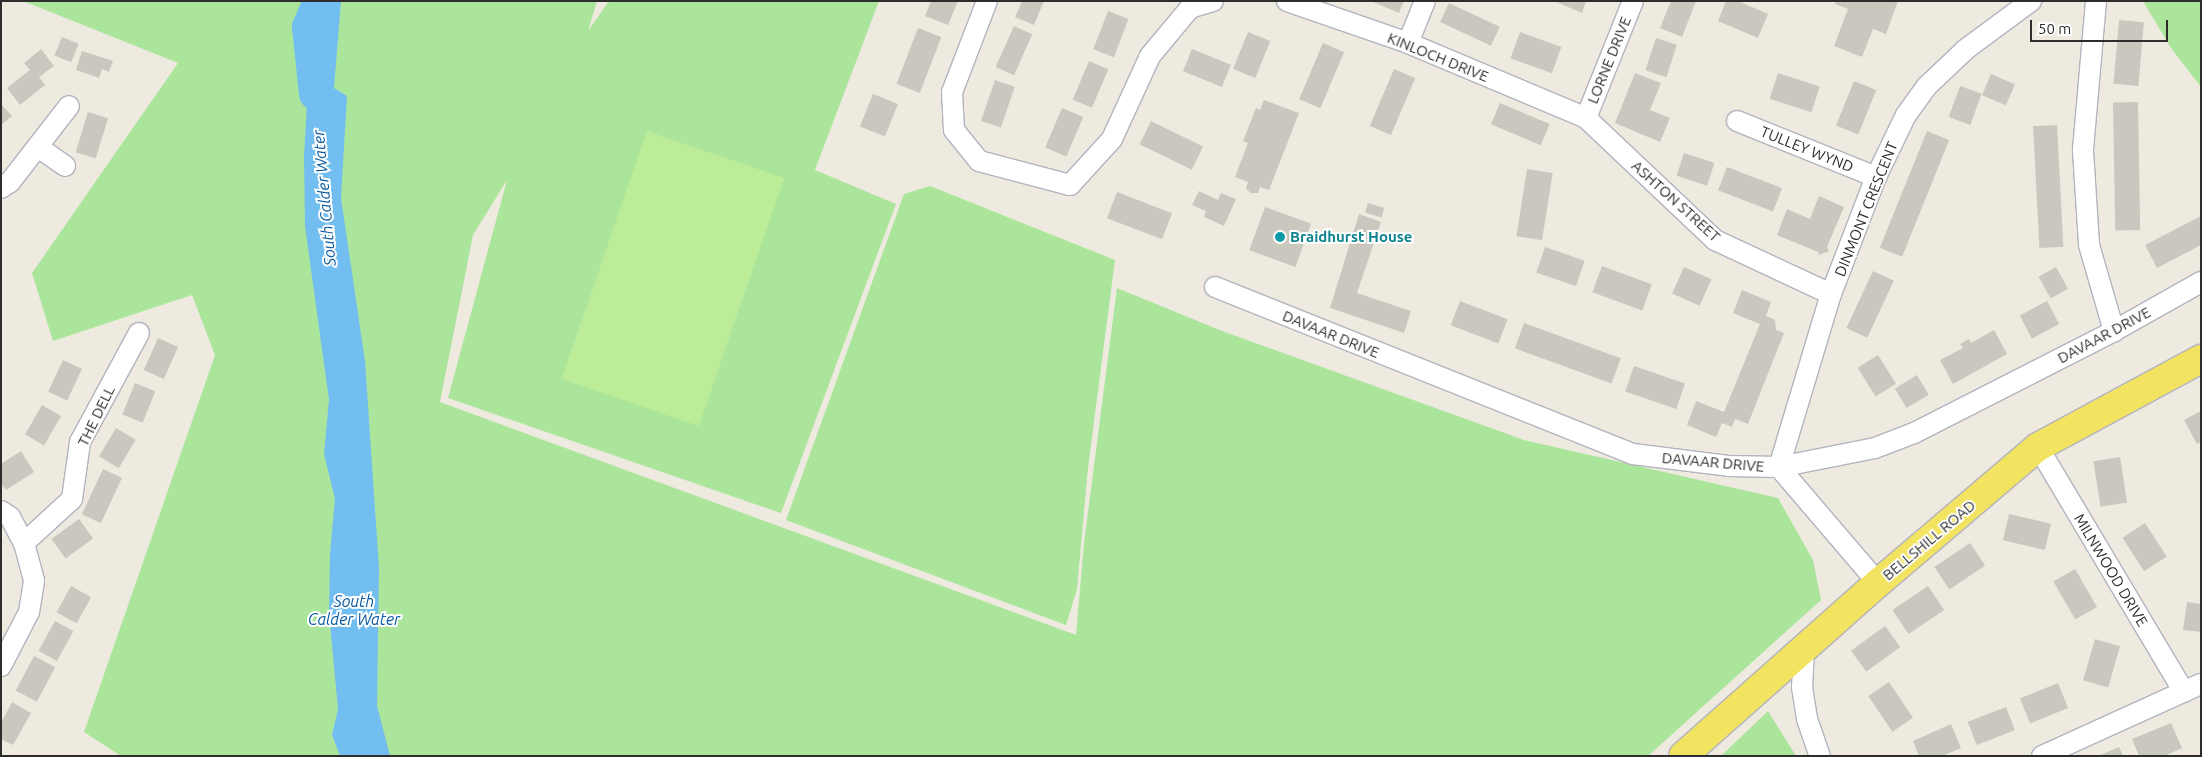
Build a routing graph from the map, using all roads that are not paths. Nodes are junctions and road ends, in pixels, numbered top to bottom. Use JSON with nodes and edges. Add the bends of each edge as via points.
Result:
{"nodes":[{"id":1,"x":987,"y":1,"type":"edge"},
{"id":2,"x":1287,"y":1,"type":"edge"},
{"id":3,"x":1425,"y":1,"type":"edge"},
{"id":4,"x":1633,"y":1,"type":"edge"},
{"id":5,"x":2031,"y":1,"type":"edge"},
{"id":6,"x":2096,"y":1,"type":"edge"},
{"id":7,"x":1205,"y":2,"type":"edge"},
{"id":8,"x":1408,"y":44,"type":"junction"},
{"id":9,"x":68,"y":106,"type":"dead end"},
{"id":10,"x":1586,"y":118,"type":"junction"},
{"id":11,"x":1737,"y":121,"type":"dead end"},
{"id":12,"x":38,"y":147,"type":"junction"},
{"id":13,"x":65,"y":166,"type":"dead end"},
{"id":14,"x":1876,"y":177,"type":"junction"},
{"id":15,"x":1,"y":188,"type":"edge"},
{"id":16,"x":2201,"y":282,"type":"edge"},
{"id":17,"x":1215,"y":287,"type":"dead end"},
{"id":18,"x":1831,"y":294,"type":"junction"},
{"id":19,"x":2114,"y":331,"type":"junction"},
{"id":20,"x":139,"y":333,"type":"dead end"},
{"id":21,"x":2201,"y":359,"type":"edge"},
{"id":22,"x":2038,"y":447,"type":"junction"},
{"id":23,"x":1779,"y":468,"type":"junction"},
{"id":24,"x":1,"y":511,"type":"edge"},
{"id":25,"x":24,"y":543,"type":"junction"},
{"id":26,"x":1878,"y":583,"type":"junction"},
{"id":27,"x":1804,"y":650,"type":"junction"},
{"id":28,"x":1,"y":666,"type":"edge"},
{"id":29,"x":2192,"y":688,"type":"edge"},
{"id":30,"x":1683,"y":756,"type":"edge"},
{"id":31,"x":1820,"y":756,"type":"edge"},
{"id":32,"x":2042,"y":756,"type":"edge"}],
"edges":[{"from":1,"to":7,"type":"street","via":[[952,92],[954,130],[979,161],[1070,185],[1112,139],[1150,56],[1190,8]]},
{"from":2,"to":8,"type":"street","name":"KINLOCH DRIVE"},
{"from":3,"to":8,"type":"street"},
{"from":4,"to":10,"type":"street","name":"LORNE DRIVE"},
{"from":5,"to":14,"type":"street","name":"DINMONT CRESCENT","via":[[1966,49],[1926,87],[1906,115]]},
{"from":6,"to":19,"type":"street","via":[[2083,152],[2089,245]]},
{"from":8,"to":10,"type":"street","name":"KINLOCH DRIVE"},
{"from":9,"to":12,"type":"street"},
{"from":10,"to":18,"type":"street","name":"ASHTON STREET","via":[[1715,240]]},
{"from":11,"to":14,"type":"street","name":"TULLEY WYND"},
{"from":12,"to":13,"type":"street"},
{"from":12,"to":15,"type":"street","via":[[10,182]]},
{"from":14,"to":18,"type":"street","name":"DINMONT CRESCENT"},
{"from":16,"to":19,"type":"street","name":"DAVAAR DRIVE"},
{"from":17,"to":23,"type":"street","name":"DAVAAR DRIVE","via":[[1633,454],[1730,466]]},
{"from":18,"to":23,"type":"street","name":"DINMONT CRESCENT"},
{"from":19,"to":23,"type":"street","name":"DAVAAR DRIVE","via":[[1914,432],[1875,448]]},
{"from":20,"to":25,"type":"street","name":"THE DELL","via":[[80,442],[72,499]]},
{"from":21,"to":22,"type":"main road","name":"BELLSHILL ROAD"},
{"from":22,"to":26,"type":"main road","name":"BELLSHILL ROAD"},
{"from":22,"to":29,"type":"street","name":"MILNWOOD DRIVE"},
{"from":23,"to":26,"type":"street"},
{"from":24,"to":25,"type":"street","via":[[10,518]]},
{"from":25,"to":28,"type":"street","via":[[34,580],[29,612]]},
{"from":26,"to":27,"type":"main road","name":"BELLSHILL ROAD"},
{"from":27,"to":30,"type":"main road","name":"BELLSHILL ROAD"},
{"from":27,"to":31,"type":"street","via":[[1802,687],[1807,719]]},
{"from":29,"to":32,"type":"street"}]}
